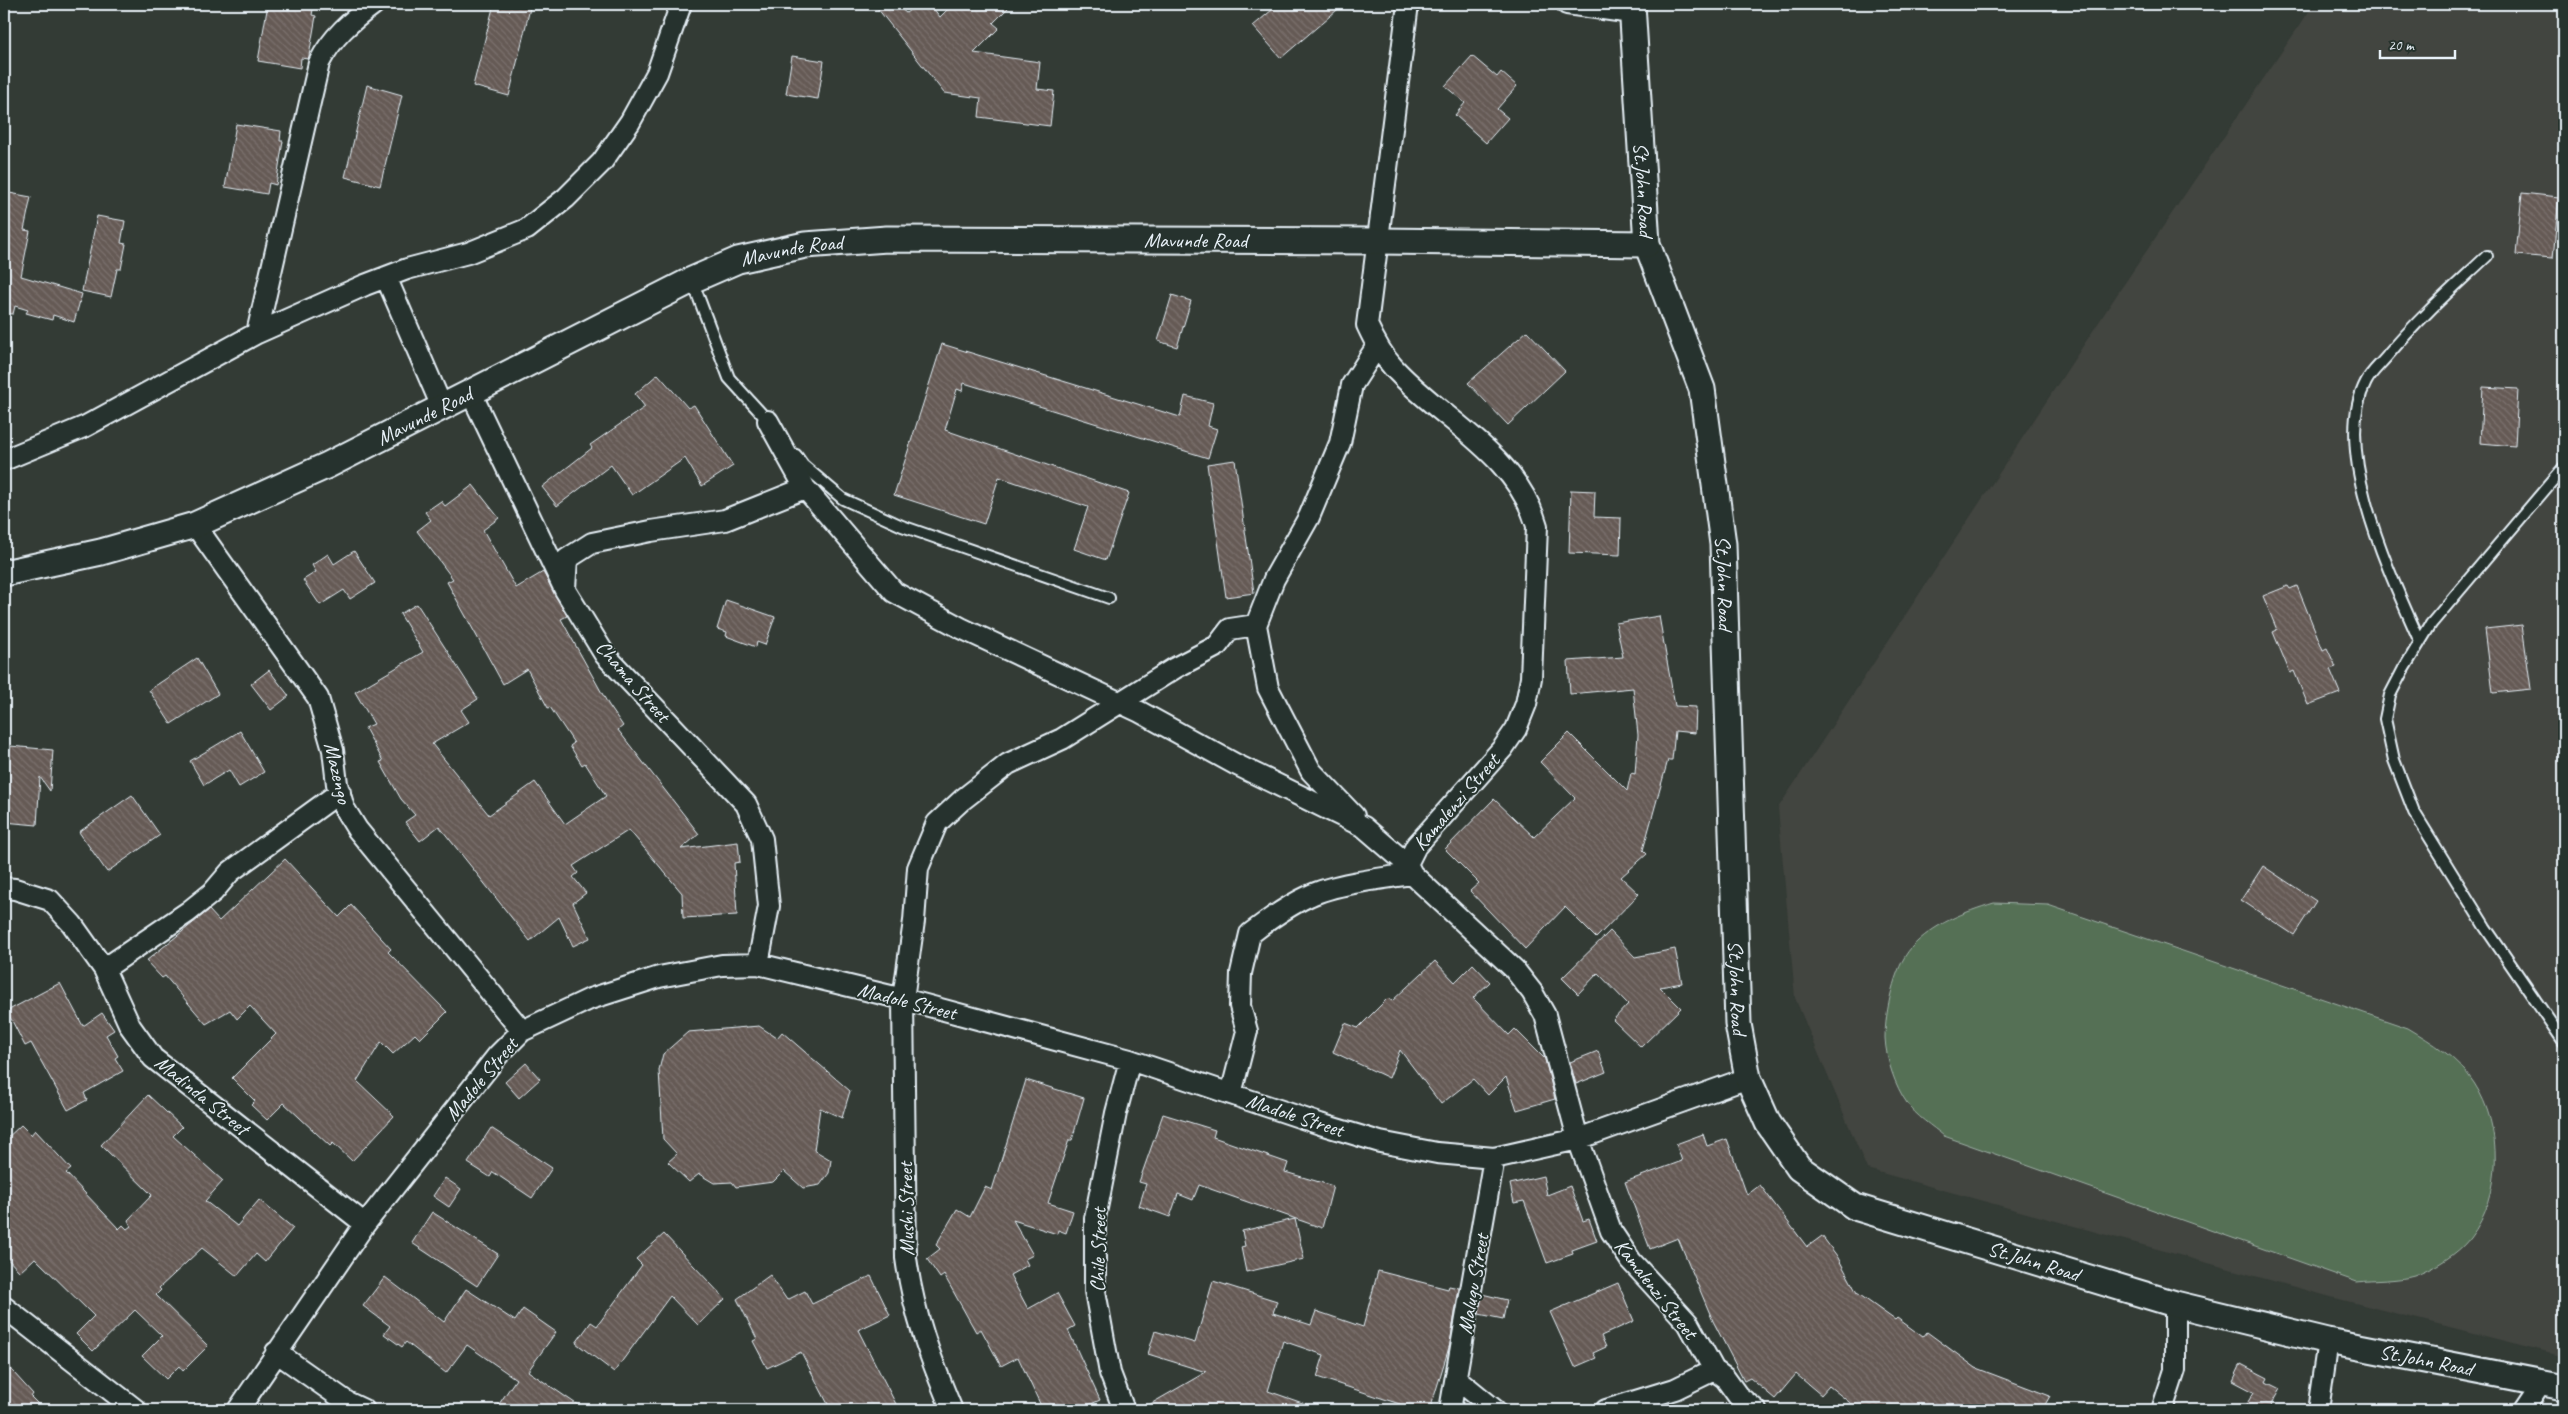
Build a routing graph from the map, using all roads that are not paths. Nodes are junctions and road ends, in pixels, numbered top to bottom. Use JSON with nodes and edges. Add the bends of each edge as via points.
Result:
{"nodes":[{"id":1,"x":371,"y":4,"type":"edge"},
{"id":2,"x":681,"y":4,"type":"edge"},
{"id":3,"x":1408,"y":4,"type":"edge"},
{"id":4,"x":1567,"y":4,"type":"edge"},
{"id":5,"x":1632,"y":8,"type":"edge"},
{"id":6,"x":1379,"y":241,"type":"junction"},
{"id":7,"x":1647,"y":244,"type":"junction"},
{"id":8,"x":2487,"y":256,"type":"dead end"},
{"id":9,"x":386,"y":277,"type":"junction"},
{"id":10,"x":692,"y":280,"type":"junction"},
{"id":11,"x":257,"y":333,"type":"junction"},
{"id":12,"x":1377,"y":346,"type":"junction"},
{"id":13,"x":471,"y":392,"type":"junction"},
{"id":14,"x":442,"y":408,"type":"junction"},
{"id":15,"x":768,"y":421,"type":"junction"},
{"id":16,"x":4,"y":460,"type":"edge"},
{"id":17,"x":2564,"y":467,"type":"edge"},
{"id":18,"x":805,"y":488,"type":"junction"},
{"id":19,"x":195,"y":525,"type":"junction"},
{"id":20,"x":4,"y":573,"type":"edge"},
{"id":21,"x":565,"y":590,"type":"junction"},
{"id":22,"x":1109,"y":598,"type":"dead end"},
{"id":23,"x":1256,"y":625,"type":"junction"},
{"id":24,"x":2420,"y":642,"type":"junction"},
{"id":25,"x":1119,"y":702,"type":"junction"},
{"id":26,"x":340,"y":792,"type":"junction"},
{"id":27,"x":1364,"y":827,"type":"junction"},
{"id":28,"x":1410,"y":869,"type":"junction"},
{"id":29,"x":4,"y":888,"type":"edge"},
{"id":30,"x":758,"y":964,"type":"junction"},
{"id":31,"x":104,"y":969,"type":"junction"},
{"id":32,"x":904,"y":999,"type":"junction"},
{"id":33,"x":522,"y":1031,"type":"junction"},
{"id":34,"x":2564,"y":1042,"type":"edge"},
{"id":35,"x":1130,"y":1060,"type":"junction"},
{"id":36,"x":1748,"y":1078,"type":"junction"},
{"id":37,"x":1231,"y":1094,"type":"junction"},
{"id":38,"x":1578,"y":1139,"type":"junction"},
{"id":39,"x":1494,"y":1158,"type":"junction"},
{"id":40,"x":365,"y":1224,"type":"junction"},
{"id":41,"x":2175,"y":1304,"type":"junction"},
{"id":42,"x":4,"y":1307,"type":"edge"},
{"id":43,"x":2328,"y":1341,"type":"junction"},
{"id":44,"x":276,"y":1352,"type":"junction"},
{"id":45,"x":1714,"y":1370,"type":"junction"},
{"id":46,"x":1457,"y":1379,"type":"junction"},
{"id":47,"x":2553,"y":1385,"type":"edge"},
{"id":48,"x":136,"y":1410,"type":"edge"},
{"id":49,"x":238,"y":1410,"type":"edge"},
{"id":50,"x":364,"y":1410,"type":"edge"},
{"id":51,"x":952,"y":1410,"type":"edge"},
{"id":52,"x":1124,"y":1410,"type":"edge"},
{"id":53,"x":1450,"y":1410,"type":"edge"},
{"id":54,"x":1495,"y":1410,"type":"edge"},
{"id":55,"x":1606,"y":1410,"type":"edge"},
{"id":56,"x":1756,"y":1410,"type":"edge"},
{"id":57,"x":2162,"y":1410,"type":"edge"},
{"id":58,"x":2318,"y":1410,"type":"edge"},
{"id":59,"x":2523,"y":1410,"type":"edge"}],
"edges":[{"from":1,"to":11,"type":"street","via":[[328,44],[319,63]]},
{"from":2,"to":9,"type":"street","via":[[657,73],[630,122],[602,162],[566,198],[527,229],[468,253]]},
{"from":3,"to":6,"type":"street","name":"Kamalenzi Street"},
{"from":4,"to":5,"type":"street"},
{"from":5,"to":7,"type":"street","name":"St.John Road"},
{"from":6,"to":7,"type":"street","name":"Mavunde Road"},
{"from":6,"to":10,"type":"street","name":"Mavunde Road","via":[[887,239],[805,245],[738,260]]},
{"from":6,"to":12,"type":"street","name":"Kamalenzi Street","via":[[1367,325]]},
{"from":7,"to":36,"type":"street","name":"St.John Road","via":[[1702,389],[1723,544],[1736,982],[1738,1024]]},
{"from":8,"to":24,"type":"lane","via":[[2411,327],[2366,382],[2354,419],[2359,474],[2382,557]]},
{"from":9,"to":11,"type":"street"},
{"from":9,"to":14,"type":"street"},
{"from":10,"to":13,"type":"street","name":"Mavunde Road"},
{"from":10,"to":15,"type":"lane","via":[[729,378]]},
{"from":11,"to":16,"type":"street","via":[[86,426]]},
{"from":12,"to":23,"type":"street","via":[[1352,385],[1340,443],[1309,517],[1274,579]]},
{"from":12,"to":28,"type":"street","name":"Kamalenzi Street","via":[[1393,368],[1496,458],[1518,482],[1532,506],[1537,526],[1526,704],[1516,729],[1503,748],[1416,846]]},
{"from":13,"to":14,"type":"street","name":"Mavunde Road"},
{"from":13,"to":21,"type":"street","name":"Chama Street"},
{"from":14,"to":19,"type":"street","name":"Mavunde Road","via":[[328,465]]},
{"from":15,"to":18,"type":"street"},
{"from":15,"to":22,"type":"lane","via":[[804,465],[843,499],[902,526]]},
{"from":17,"to":24,"type":"lane","via":[[2431,624]]},
{"from":18,"to":21,"type":"street","via":[[725,520],[592,543],[567,559]]},
{"from":18,"to":25,"type":"street","via":[[894,592]]},
{"from":19,"to":20,"type":"street","name":"Mavunde Road","via":[[101,552]]},
{"from":19,"to":26,"type":"street","name":"Mazengo","via":[[318,698],[333,750]]},
{"from":21,"to":30,"type":"street","name":"Chama Street","via":[[605,655],[746,804],[762,839],[769,906]]},
{"from":23,"to":25,"type":"street","name":"Mushi Street","via":[[1230,629],[1217,646]]},
{"from":23,"to":27,"type":"street","via":[[1268,688],[1311,771]]},
{"from":24,"to":34,"type":"lane","via":[[2390,695],[2385,719],[2394,760],[2414,812],[2486,927]]},
{"from":25,"to":27,"type":"street","via":[[1235,764]]},
{"from":25,"to":32,"type":"street","name":"Mushi Street","via":[[1062,739],[1008,764],[937,823],[918,868]]},
{"from":26,"to":31,"type":"street","via":[[230,872],[213,892],[188,912]]},
{"from":26,"to":33,"type":"street","name":"Mazengo","via":[[344,808],[357,829]]},
{"from":27,"to":28,"type":"street"},
{"from":28,"to":37,"type":"street","via":[[1310,895],[1250,934],[1241,973],[1240,1006],[1247,1031]]},
{"from":28,"to":38,"type":"street","name":"Kamalenzi Street","via":[[1514,970],[1532,992],[1545,1016]]},
{"from":29,"to":31,"type":"street","name":"Madinda Street","via":[[50,900],[72,924]]},
{"from":30,"to":32,"type":"street","name":"Madole Street"},
{"from":30,"to":33,"type":"street","name":"Madole Street","via":[[722,965],[659,976],[590,999]]},
{"from":31,"to":40,"type":"street","name":"Madinda Street","via":[[130,1026],[153,1058]]},
{"from":32,"to":35,"type":"street","name":"Madole Street"},
{"from":32,"to":51,"type":"street","name":"Mushi Street","via":[[906,1258],[912,1298],[925,1344]]},
{"from":33,"to":40,"type":"street","name":"Madole Street","via":[[498,1055]]},
{"from":35,"to":37,"type":"street","name":"Madole Street"},
{"from":35,"to":52,"type":"street","name":"Chile Street","via":[[1095,1218],[1095,1291],[1110,1373]]},
{"from":36,"to":38,"type":"street","name":"Madole Street"},
{"from":36,"to":41,"type":"street","name":"St.John Road","via":[[1768,1123],[1800,1168],[1855,1206]]},
{"from":37,"to":39,"type":"street","name":"Madole Street","via":[[1380,1142],[1437,1153]]},
{"from":38,"to":39,"type":"street","name":"Madole Street"},
{"from":38,"to":45,"type":"street","name":"Kamalenzi Street","via":[[1611,1231],[1643,1276],[1688,1323]]},
{"from":39,"to":46,"type":"street","name":"Malugu Street"},
{"from":40,"to":44,"type":"street","name":"Madole Street"},
{"from":41,"to":43,"type":"street","name":"St.John Road"},
{"from":41,"to":57,"type":"street","via":[[2176,1370]]},
{"from":42,"to":48,"type":"street"},
{"from":43,"to":47,"type":"street","name":"St.John Road"},
{"from":43,"to":58,"type":"street"},
{"from":44,"to":49,"type":"street","name":"Madole Street"},
{"from":44,"to":50,"type":"street","via":[[347,1402]]},
{"from":45,"to":55,"type":"street","via":[[1675,1389]]},
{"from":45,"to":56,"type":"street","name":"Kamalenzi Street"},
{"from":46,"to":53,"type":"street","name":"Malugu Street"},
{"from":46,"to":54,"type":"street"},
{"from":47,"to":59,"type":"street"}]}
